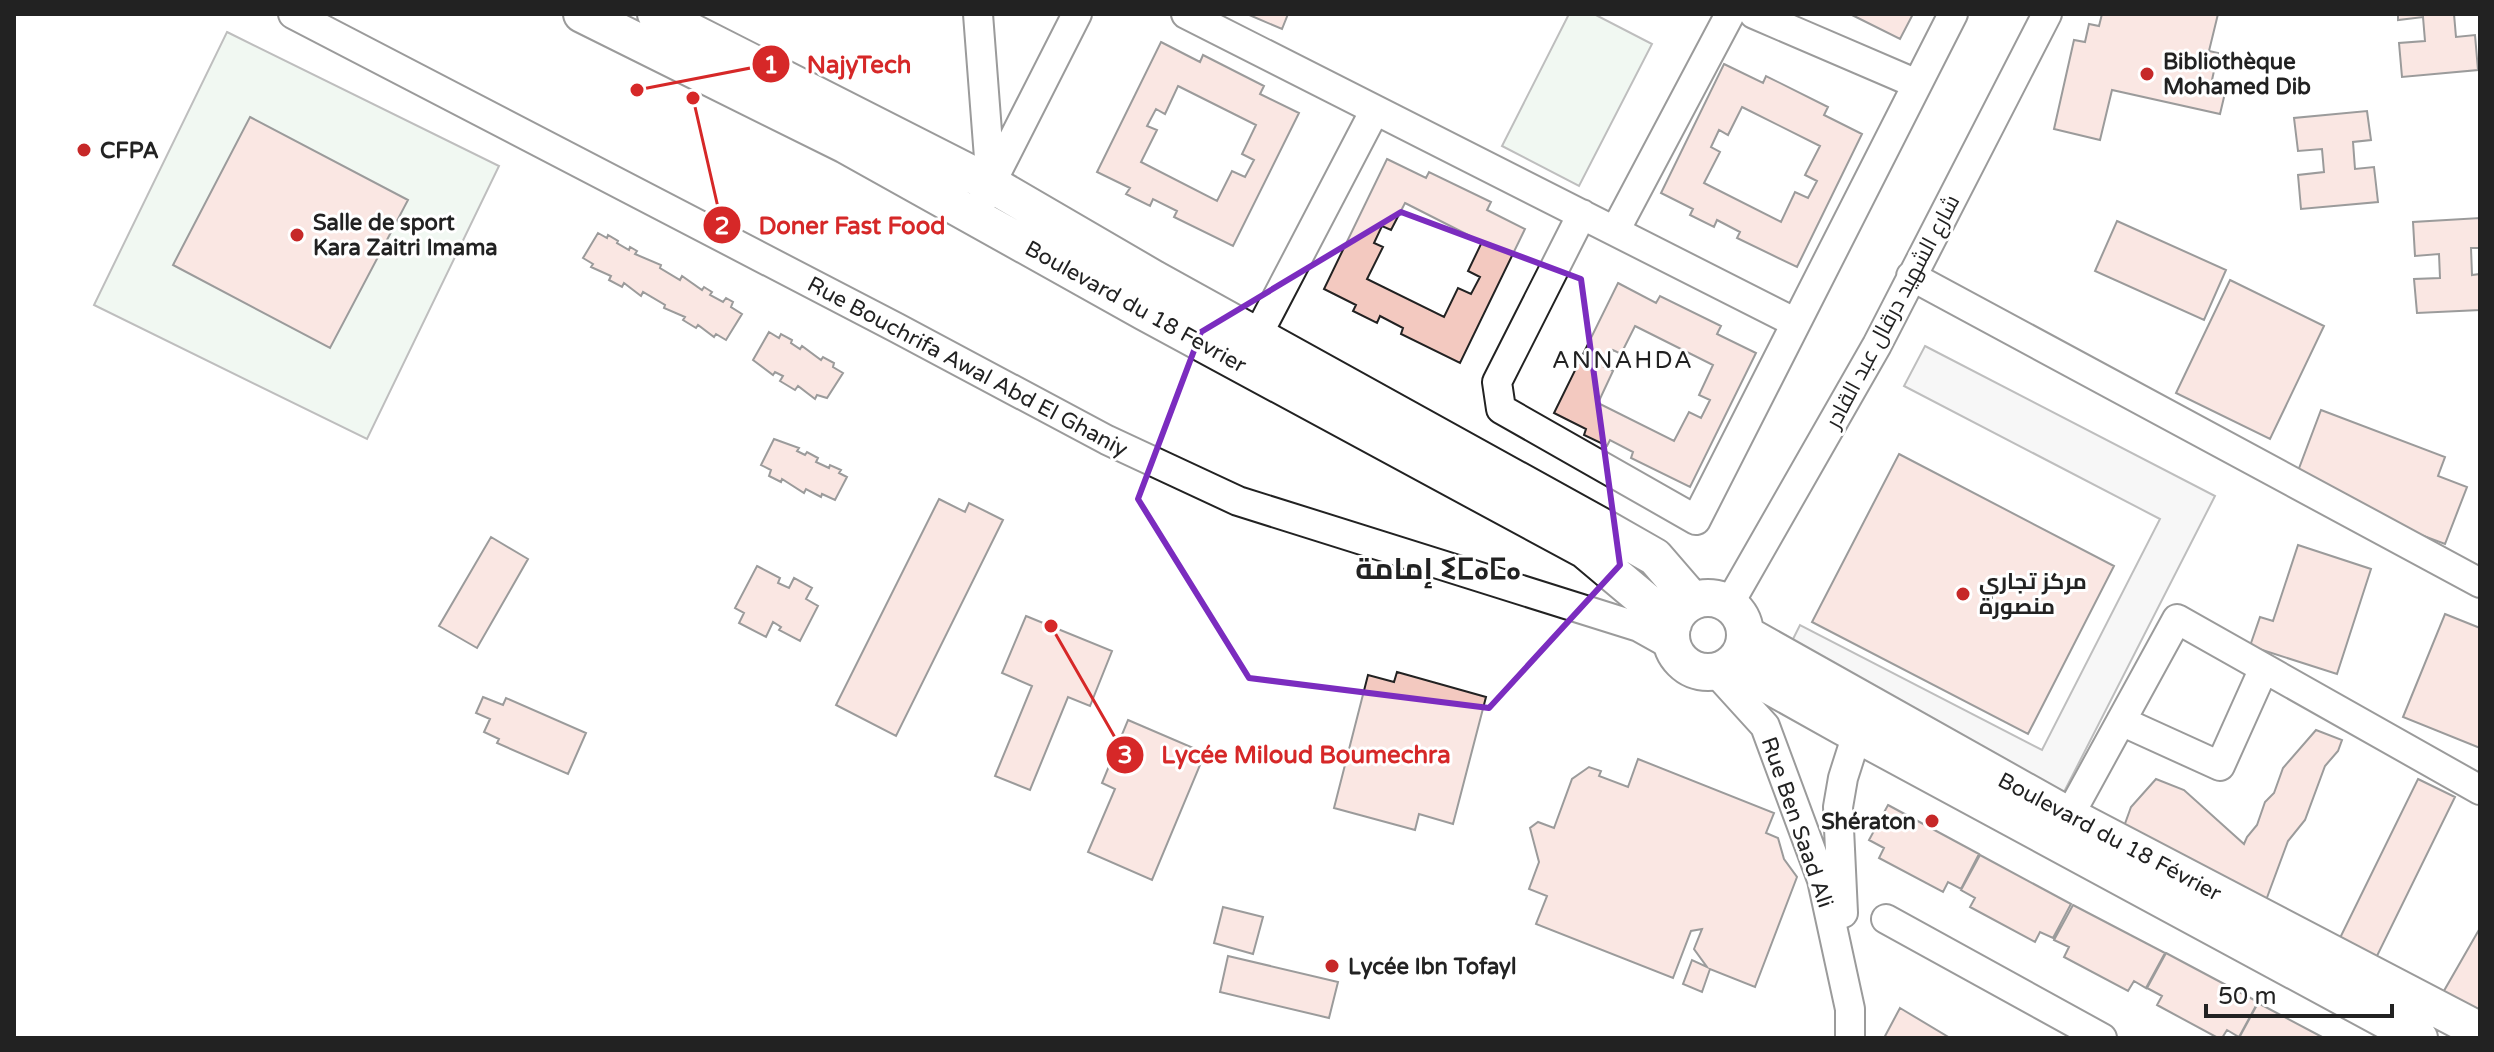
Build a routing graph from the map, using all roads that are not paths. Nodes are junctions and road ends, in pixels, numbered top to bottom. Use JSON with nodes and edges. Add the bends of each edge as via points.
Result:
{"nodes":[{"id":1,"x":293,"y":14,"type":"edge"},
{"id":2,"x":582,"y":14,"type":"edge"},
{"id":3,"x":656,"y":14,"type":"edge"},
{"id":4,"x":978,"y":14,"type":"edge"},
{"id":5,"x":1077,"y":14,"type":"edge"},
{"id":6,"x":1186,"y":14,"type":"edge"},
{"id":7,"x":1730,"y":14,"type":"edge"},
{"id":8,"x":1754,"y":14,"type":"edge"},
{"id":9,"x":1953,"y":14,"type":"edge"},
{"id":10,"x":2047,"y":14,"type":"edge"},
{"id":11,"x":1917,"y":84,"type":"junction"},
{"id":12,"x":1375,"y":110,"type":"junction"},
{"id":13,"x":991,"y":184,"type":"junction"},
{"id":14,"x":1582,"y":214,"type":"junction"},
{"id":15,"x":974,"y":216,"type":"junction"},
{"id":16,"x":1615,"y":231,"type":"junction"},
{"id":17,"x":1911,"y":276,"type":"junction"},
{"id":18,"x":1796,"y":323,"type":"junction"},
{"id":19,"x":1257,"y":336,"type":"junction"},
{"id":20,"x":2480,"y":583,"type":"edge"},
{"id":21,"x":1680,"y":624,"type":"junction"},
{"id":22,"x":1730,"y":643,"type":"junction"},
{"id":23,"x":2264,"y":668,"type":"junction"},
{"id":24,"x":2121,"y":721,"type":"junction"},
{"id":25,"x":1857,"y":734,"type":"junction"},
{"id":26,"x":2480,"y":790,"type":"edge"},
{"id":27,"x":2069,"y":816,"type":"junction"},
{"id":28,"x":1886,"y":919,"type":"dead end"},
{"id":29,"x":1850,"y":1009,"type":"junction"},
{"id":30,"x":2480,"y":1031,"type":"edge"},
{"id":31,"x":2402,"y":1034,"type":"edge"},
{"id":32,"x":1850,"y":1038,"type":"edge"},
{"id":33,"x":2102,"y":1038,"type":"edge"}],
"edges":[{"from":1,"to":21,"type":"street","name":"Rue Bouchrifa Awal Abd El Ghaniy","via":[[1107,440],[1238,501],[1639,627]]},
{"from":2,"to":15,"type":"main road","name":"Boulevard du 18 Fevrier","via":[[846,145]]},
{"from":3,"to":13,"type":"main road","name":"Boulevard du 18 Fevrier"},
{"from":4,"to":13,"type":"street"},
{"from":5,"to":13,"type":"street"},
{"from":6,"to":12,"type":"street"},
{"from":7,"to":16,"type":"street"},
{"from":8,"to":11,"type":"street"},
{"from":9,"to":11,"type":"street"},
{"from":10,"to":17,"type":"street","name":"شارع الشهيد درقال عبد القادر"},
{"from":11,"to":18,"type":"street"},
{"from":12,"to":14,"type":"street"},
{"from":12,"to":19,"type":"street"},
{"from":13,"to":15,"type":"street"},
{"from":13,"to":19,"type":"main road","name":"Boulevard du 18 Fevrier"},
{"from":14,"to":16,"type":"street"},
{"from":14,"to":18,"type":"street","via":[[1497,382],[1501,409],[1696,520]]},
{"from":15,"to":21,"type":"main road","name":"Boulevard du 18 Fevrier","via":[[1585,550]]},
{"from":16,"to":18,"type":"street"},
{"from":17,"to":20,"type":"street"},
{"from":17,"to":22,"type":"street","name":"شارع الشهيد درقال عبد القادر"},
{"from":19,"to":21,"type":"main road","name":"Boulevard du 18 Fevrier","via":[[1655,557]]},
{"from":21,"to":22,"type":"main road","via":[[1706,597],[1718,599]]},
{"from":21,"to":22,"type":"main road","via":[[1678,656],[1694,669]]},
{"from":22,"to":25,"type":"main road","name":"Boulevard du 18 Février"},
{"from":22,"to":27,"type":"main road","name":"Boulevard du 18 Février"},
{"from":22,"to":29,"type":"street","name":"Rue Ben Saad Ali","via":[[1822,880]]},
{"from":23,"to":24,"type":"street","via":[[2220,766]]},
{"from":23,"to":24,"type":"street","via":[[2177,619]]},
{"from":23,"to":26,"type":"street"},
{"from":24,"to":27,"type":"street"},
{"from":25,"to":29,"type":"street","via":[[1838,807]]},
{"from":25,"to":31,"type":"main road","name":"Boulevard du 18 Février"},
{"from":27,"to":30,"type":"main road","name":"Boulevard du 18 Février"},
{"from":28,"to":33,"type":"street"},
{"from":29,"to":32,"type":"street","name":"Rue Ben Saad Ali"}]}
